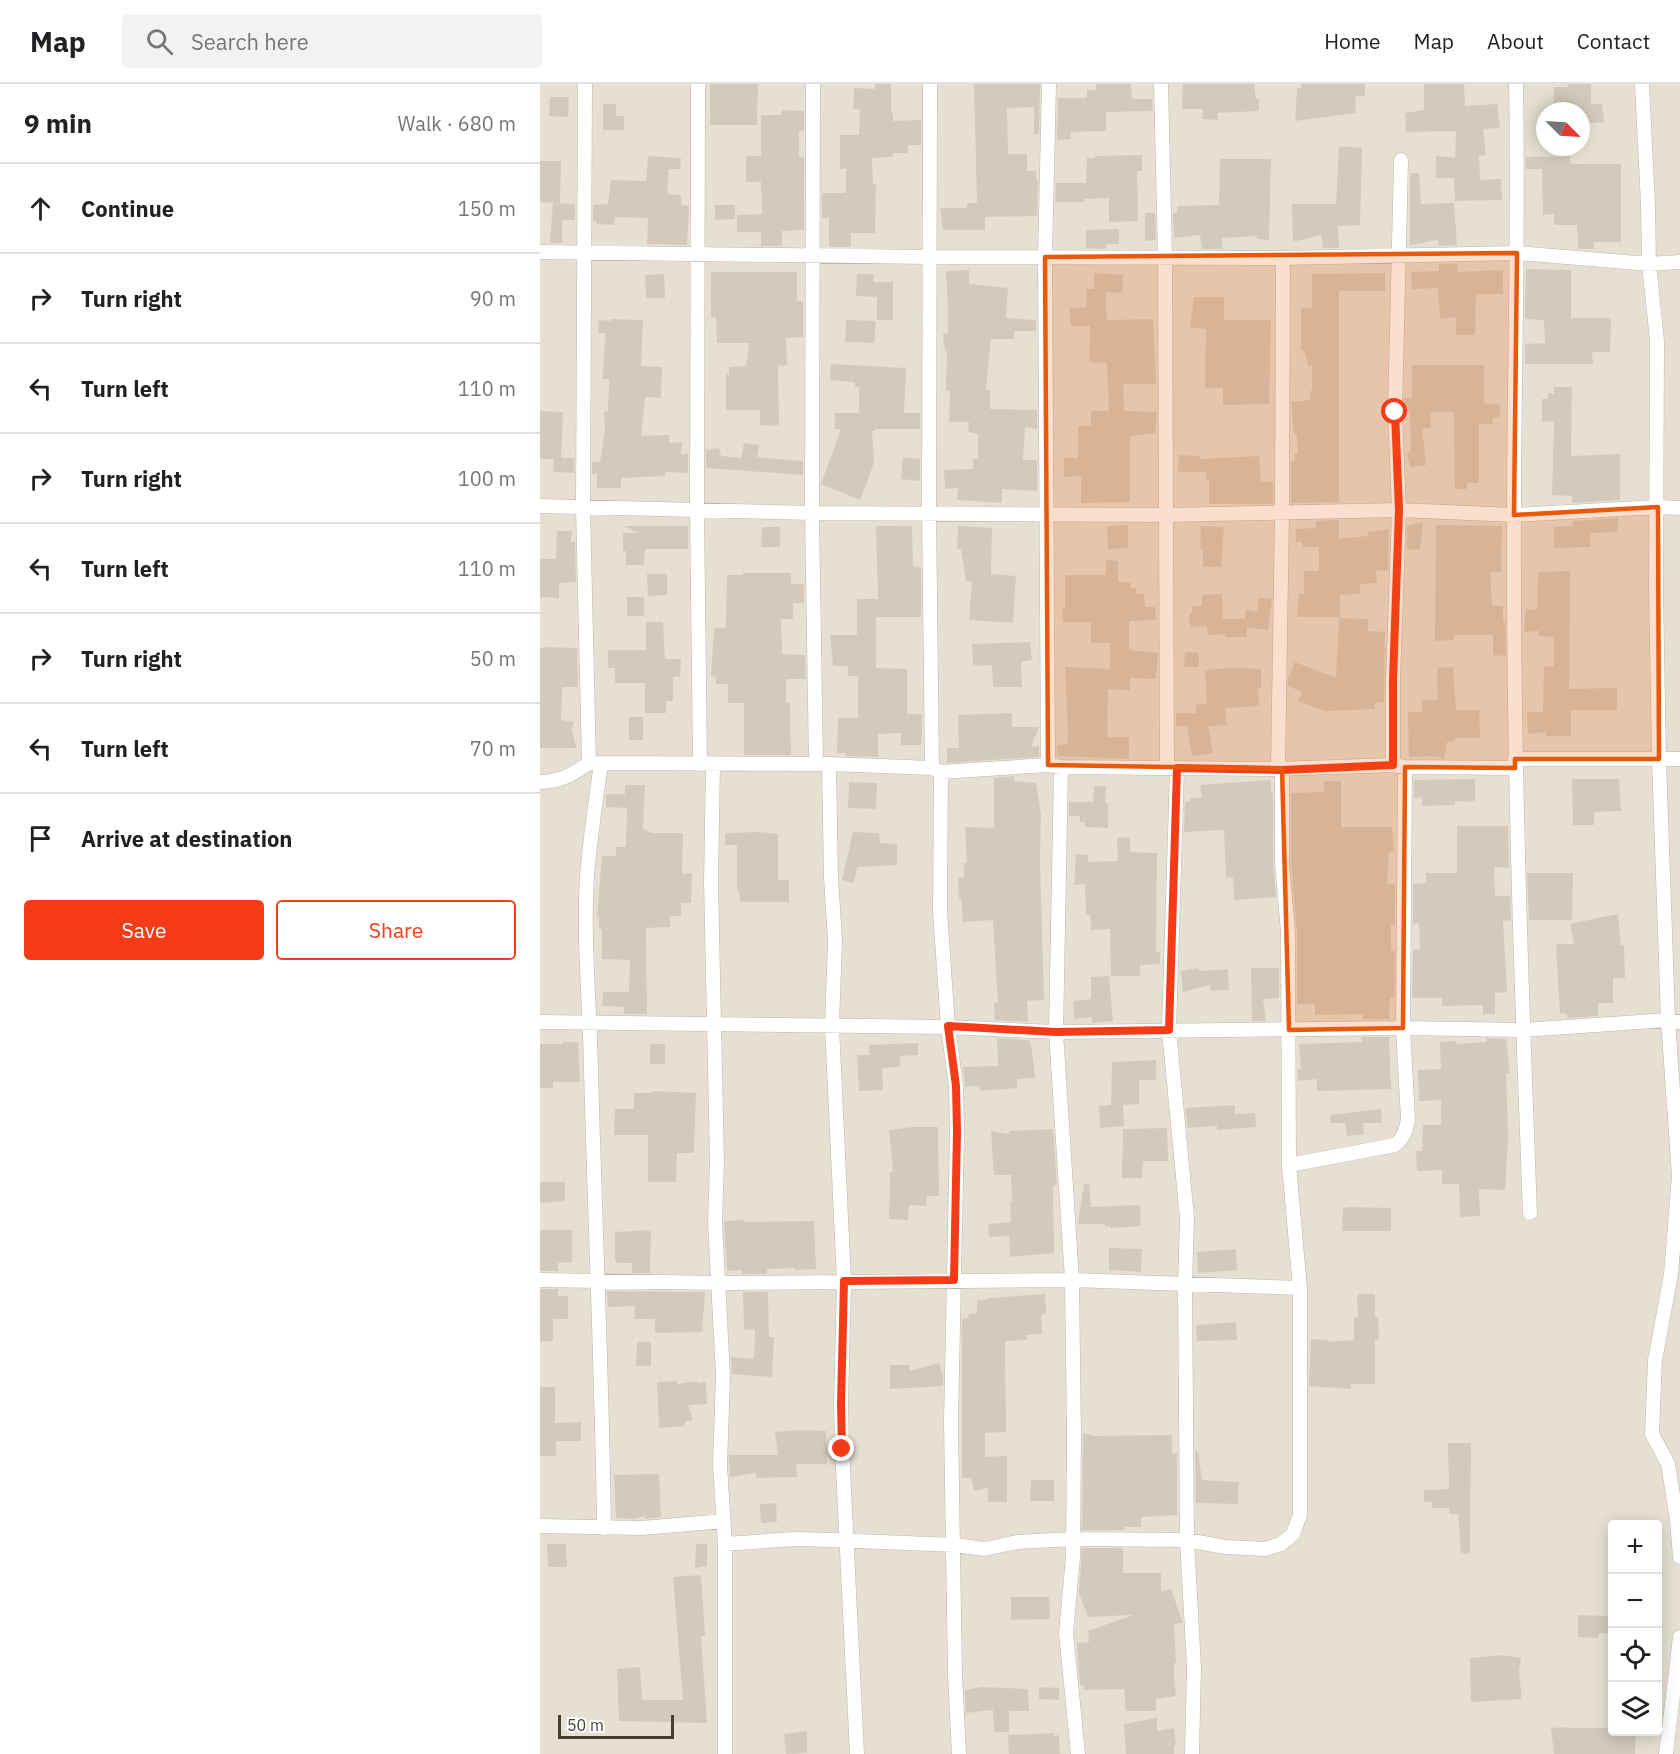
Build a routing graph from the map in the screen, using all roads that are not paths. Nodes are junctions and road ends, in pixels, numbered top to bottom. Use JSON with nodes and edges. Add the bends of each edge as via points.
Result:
{"nodes":[{"id":1,"x":585,"y":84,"type":"edge"},
{"id":2,"x":698,"y":84,"type":"edge"},
{"id":3,"x":813,"y":84,"type":"edge"},
{"id":4,"x":930,"y":84,"type":"edge"},
{"id":5,"x":1049,"y":84,"type":"edge"},
{"id":6,"x":1161,"y":84,"type":"edge"},
{"id":7,"x":1516,"y":84,"type":"edge"},
{"id":8,"x":1642,"y":84,"type":"edge"},
{"id":9,"x":1401,"y":160,"type":"dead end"},
{"id":10,"x":540,"y":252,"type":"edge"},
{"id":11,"x":583,"y":253,"type":"junction"},
{"id":12,"x":1517,"y":253,"type":"junction"},
{"id":13,"x":697,"y":254,"type":"junction"},
{"id":14,"x":812,"y":255,"type":"junction"},
{"id":15,"x":1398,"y":255,"type":"junction"},
{"id":16,"x":1166,"y":256,"type":"junction"},
{"id":17,"x":929,"y":257,"type":"junction"},
{"id":18,"x":1045,"y":257,"type":"junction"},
{"id":19,"x":1283,"y":258,"type":"junction"},
{"id":20,"x":1680,"y":262,"type":"edge"},
{"id":21,"x":1649,"y":264,"type":"junction"},
{"id":22,"x":540,"y":506,"type":"edge"},
{"id":23,"x":1658,"y":507,"type":"junction"},
{"id":24,"x":583,"y":508,"type":"junction"},
{"id":25,"x":1680,"y":508,"type":"edge"},
{"id":26,"x":1399,"y":510,"type":"junction"},
{"id":27,"x":697,"y":511,"type":"junction"},
{"id":28,"x":812,"y":513,"type":"junction"},
{"id":29,"x":929,"y":513,"type":"junction"},
{"id":30,"x":1282,"y":513,"type":"junction"},
{"id":31,"x":1045,"y":514,"type":"junction"},
{"id":32,"x":1166,"y":515,"type":"junction"},
{"id":33,"x":1514,"y":515,"type":"junction"},
{"id":34,"x":1659,"y":759,"type":"junction"},
{"id":35,"x":1680,"y":759,"type":"edge"},
{"id":36,"x":595,"y":763,"type":"junction"},
{"id":37,"x":1515,"y":763,"type":"junction"},
{"id":38,"x":707,"y":764,"type":"junction"},
{"id":39,"x":822,"y":764,"type":"junction"},
{"id":40,"x":1054,"y":766,"type":"junction"},
{"id":41,"x":1399,"y":766,"type":"junction"},
{"id":42,"x":1172,"y":768,"type":"junction"},
{"id":43,"x":1280,"y":769,"type":"junction"},
{"id":44,"x":936,"y":770,"type":"junction"},
{"id":45,"x":540,"y":782,"type":"edge"},
{"id":46,"x":1674,"y":1021,"type":"edge"},
{"id":47,"x":540,"y":1022,"type":"edge"},
{"id":48,"x":590,"y":1023,"type":"junction"},
{"id":49,"x":715,"y":1025,"type":"junction"},
{"id":50,"x":832,"y":1026,"type":"junction"},
{"id":51,"x":948,"y":1026,"type":"junction"},
{"id":52,"x":1403,"y":1028,"type":"junction"},
{"id":53,"x":1169,"y":1030,"type":"junction"},
{"id":54,"x":1289,"y":1030,"type":"junction"},
{"id":55,"x":1523,"y":1030,"type":"junction"},
{"id":56,"x":1056,"y":1032,"type":"junction"},
{"id":57,"x":1289,"y":1165,"type":"junction"},
{"id":58,"x":1530,"y":1213,"type":"dead end"},
{"id":59,"x":1676,"y":1274,"type":"edge"},
{"id":60,"x":540,"y":1280,"type":"edge"},
{"id":61,"x":596,"y":1280,"type":"junction"},
{"id":62,"x":954,"y":1280,"type":"junction"},
{"id":63,"x":1072,"y":1280,"type":"junction"},
{"id":64,"x":844,"y":1281,"type":"junction"},
{"id":65,"x":720,"y":1283,"type":"junction"},
{"id":66,"x":1185,"y":1284,"type":"junction"},
{"id":67,"x":1300,"y":1288,"type":"junction"},
{"id":68,"x":724,"y":1521,"type":"junction"},
{"id":69,"x":540,"y":1526,"type":"edge"},
{"id":70,"x":604,"y":1528,"type":"junction"},
{"id":71,"x":1073,"y":1539,"type":"junction"},
{"id":72,"x":1187,"y":1540,"type":"junction"},
{"id":73,"x":847,"y":1541,"type":"junction"},
{"id":74,"x":725,"y":1544,"type":"junction"},
{"id":75,"x":955,"y":1545,"type":"junction"},
{"id":76,"x":1680,"y":1557,"type":"edge"},
{"id":77,"x":1680,"y":1637,"type":"edge"},
{"id":78,"x":725,"y":1754,"type":"edge"},
{"id":79,"x":857,"y":1754,"type":"edge"},
{"id":80,"x":959,"y":1754,"type":"edge"},
{"id":81,"x":1078,"y":1754,"type":"edge"},
{"id":82,"x":1192,"y":1754,"type":"edge"},
{"id":83,"x":1666,"y":1754,"type":"edge"}],
"edges":[{"from":1,"to":11,"type":"street"},
{"from":2,"to":13,"type":"street"},
{"from":3,"to":14,"type":"street"},
{"from":4,"to":17,"type":"street"},
{"from":5,"to":18,"type":"street"},
{"from":6,"to":16,"type":"street"},
{"from":7,"to":12,"type":"street"},
{"from":8,"to":21,"type":"street"},
{"from":9,"to":15,"type":"street"},
{"from":10,"to":11,"type":"street"},
{"from":11,"to":13,"type":"street"},
{"from":11,"to":24,"type":"street"},
{"from":12,"to":15,"type":"street"},
{"from":12,"to":21,"type":"street"},
{"from":12,"to":33,"type":"street"},
{"from":13,"to":14,"type":"street"},
{"from":13,"to":27,"type":"street"},
{"from":14,"to":17,"type":"street"},
{"from":14,"to":28,"type":"street"},
{"from":15,"to":19,"type":"street"},
{"from":15,"to":26,"type":"street","via":[[1395,412]]},
{"from":16,"to":18,"type":"street"},
{"from":16,"to":19,"type":"street"},
{"from":16,"to":32,"type":"street"},
{"from":17,"to":18,"type":"street"},
{"from":17,"to":29,"type":"street"},
{"from":18,"to":31,"type":"street"},
{"from":19,"to":30,"type":"street"},
{"from":20,"to":21,"type":"street"},
{"from":21,"to":23,"type":"street","via":[[1658,341]]},
{"from":22,"to":24,"type":"street"},
{"from":23,"to":25,"type":"street"},
{"from":23,"to":33,"type":"street"},
{"from":23,"to":34,"type":"street"},
{"from":24,"to":27,"type":"street"},
{"from":24,"to":36,"type":"street"},
{"from":26,"to":30,"type":"street"},
{"from":26,"to":33,"type":"street"},
{"from":26,"to":41,"type":"street","via":[[1393,680]]},
{"from":27,"to":28,"type":"street"},
{"from":27,"to":38,"type":"street"},
{"from":28,"to":29,"type":"street"},
{"from":28,"to":39,"type":"street"},
{"from":29,"to":31,"type":"street"},
{"from":29,"to":44,"type":"street"},
{"from":30,"to":32,"type":"street"},
{"from":30,"to":43,"type":"street"},
{"from":31,"to":32,"type":"street"},
{"from":31,"to":40,"type":"street"},
{"from":32,"to":42,"type":"street"},
{"from":33,"to":37,"type":"street"},
{"from":34,"to":35,"type":"street"},
{"from":34,"to":37,"type":"street"},
{"from":34,"to":46,"type":"street"},
{"from":36,"to":38,"type":"street"},
{"from":36,"to":45,"type":"street","via":[[570,776]]},
{"from":36,"to":48,"type":"street","via":[[587,876]]},
{"from":37,"to":41,"type":"street"},
{"from":37,"to":55,"type":"street"},
{"from":38,"to":39,"type":"street"},
{"from":38,"to":49,"type":"street"},
{"from":39,"to":44,"type":"street"},
{"from":39,"to":50,"type":"street","via":[[835,941]]},
{"from":40,"to":42,"type":"street"},
{"from":40,"to":44,"type":"street"},
{"from":40,"to":56,"type":"street"},
{"from":41,"to":43,"type":"street"},
{"from":41,"to":52,"type":"street"},
{"from":42,"to":43,"type":"street"},
{"from":42,"to":53,"type":"street"},
{"from":43,"to":54,"type":"street"},
{"from":44,"to":51,"type":"street"},
{"from":46,"to":55,"type":"street"},
{"from":46,"to":59,"type":"street"},
{"from":47,"to":48,"type":"street"},
{"from":48,"to":49,"type":"street"},
{"from":48,"to":61,"type":"street"},
{"from":49,"to":50,"type":"street"},
{"from":49,"to":65,"type":"street","via":[[715,1223]]},
{"from":50,"to":51,"type":"street"},
{"from":50,"to":64,"type":"street"},
{"from":51,"to":56,"type":"street"},
{"from":51,"to":62,"type":"street","via":[[956,1086]]},
{"from":52,"to":54,"type":"street"},
{"from":52,"to":55,"type":"street"},
{"from":52,"to":57,"type":"street","via":[[1408,1119],[1403,1138],[1395,1145]]},
{"from":53,"to":54,"type":"street"},
{"from":53,"to":56,"type":"street"},
{"from":53,"to":66,"type":"street","via":[[1187,1218]]},
{"from":54,"to":57,"type":"street"},
{"from":55,"to":58,"type":"street"},
{"from":56,"to":63,"type":"street"},
{"from":57,"to":67,"type":"street"},
{"from":59,"to":76,"type":"street","via":[[1655,1360],[1652,1434],[1668,1464]]},
{"from":60,"to":61,"type":"street"},
{"from":61,"to":65,"type":"street"},
{"from":61,"to":70,"type":"street"},
{"from":62,"to":63,"type":"street"},
{"from":62,"to":64,"type":"street"},
{"from":62,"to":75,"type":"street","via":[[951,1422]]},
{"from":63,"to":66,"type":"street"},
{"from":63,"to":71,"type":"street"},
{"from":64,"to":65,"type":"street"},
{"from":64,"to":73,"type":"street","via":[[841,1404]]},
{"from":65,"to":68,"type":"street","via":[[720,1466]]},
{"from":66,"to":67,"type":"street"},
{"from":66,"to":72,"type":"street"},
{"from":67,"to":72,"type":"street","via":[[1300,1515],[1293,1534],[1281,1544],[1265,1549]]},
{"from":68,"to":70,"type":"street"},
{"from":68,"to":74,"type":"street"},
{"from":69,"to":70,"type":"street"},
{"from":71,"to":72,"type":"street"},
{"from":71,"to":75,"type":"street","via":[[1017,1542],[984,1549]]},
{"from":71,"to":81,"type":"street","via":[[1066,1634]]},
{"from":72,"to":82,"type":"street","via":[[1194,1666]]},
{"from":73,"to":74,"type":"street","via":[[794,1539]]},
{"from":73,"to":75,"type":"street"},
{"from":73,"to":79,"type":"street"},
{"from":74,"to":78,"type":"street"},
{"from":75,"to":80,"type":"street"},
{"from":77,"to":83,"type":"street"}]}
